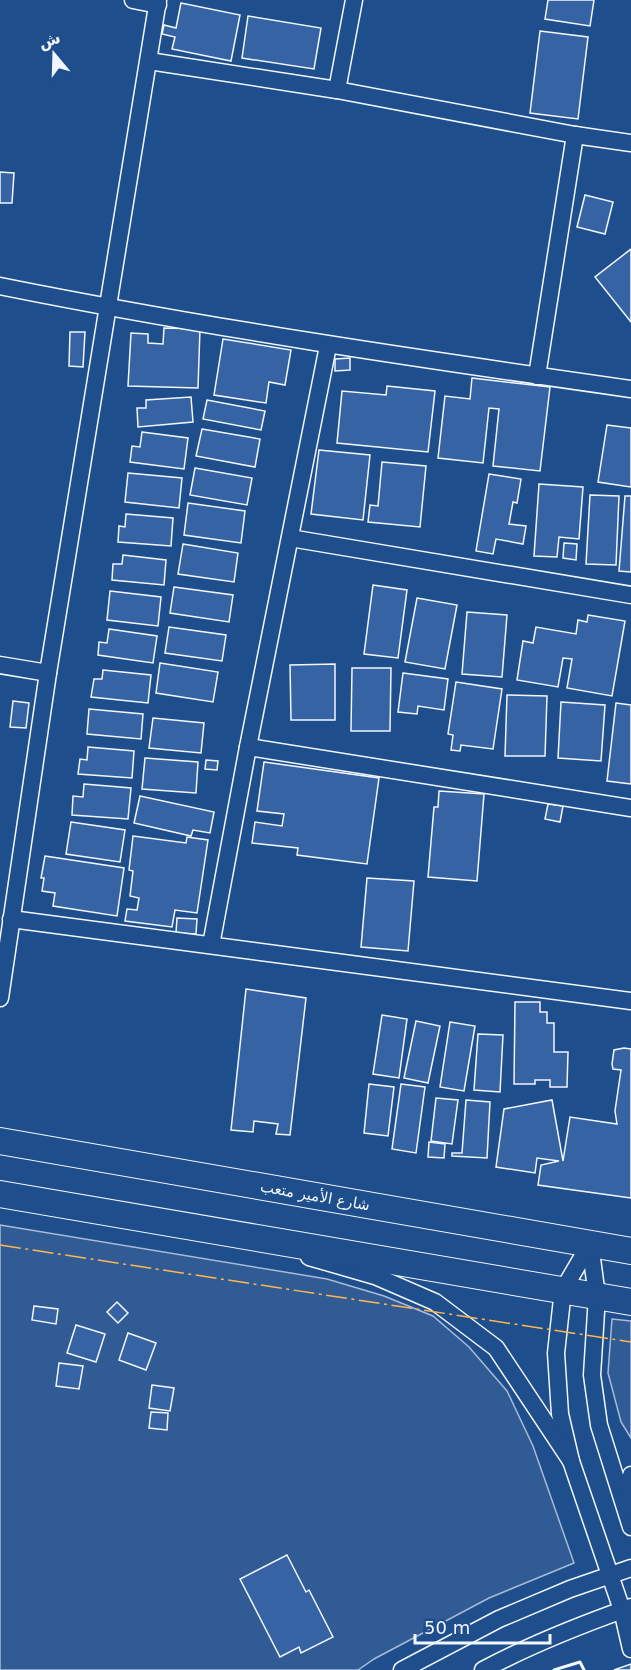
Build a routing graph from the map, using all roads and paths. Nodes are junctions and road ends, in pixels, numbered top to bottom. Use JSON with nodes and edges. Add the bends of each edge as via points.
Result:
{"nodes":[{"id":1,"x":133,"y":0,"type":"edge"},
{"id":2,"x":354,"y":0,"type":"edge"},
{"id":3,"x":158,"y":2,"type":"edge"},
{"id":4,"x":149,"y":61,"type":"junction"},
{"id":5,"x":337,"y":90,"type":"junction"},
{"id":6,"x":575,"y":135,"type":"junction"},
{"id":7,"x":631,"y":142,"type":"edge"},
{"id":8,"x":0,"y":286,"type":"edge"},
{"id":9,"x":109,"y":308,"type":"junction"},
{"id":10,"x":328,"y":346,"type":"junction"},
{"id":11,"x":537,"y":376,"type":"junction"},
{"id":12,"x":631,"y":389,"type":"edge"},
{"id":13,"x":290,"y":538,"type":"junction"},
{"id":14,"x":631,"y":596,"type":"edge"},
{"id":15,"x":0,"y":665,"type":"edge"},
{"id":16,"x":48,"y":673,"type":"junction"},
{"id":17,"x":248,"y":747,"type":"junction"},
{"id":18,"x":631,"y":808,"type":"edge"},
{"id":19,"x":11,"y":919,"type":"junction"},
{"id":20,"x":211,"y":945,"type":"junction"},
{"id":21,"x":0,"y":998,"type":"edge"},
{"id":22,"x":631,"y":1001,"type":"edge"},
{"id":23,"x":0,"y":1141,"type":"edge"},
{"id":24,"x":0,"y":1194,"type":"edge"},
{"id":25,"x":225,"y":1233,"type":"junction"},
{"id":26,"x":590,"y":1244,"type":"junction"},
{"id":27,"x":631,"y":1251,"type":"edge"},
{"id":28,"x":563,"y":1290,"type":"junction"},
{"id":29,"x":597,"y":1296,"type":"junction"},
{"id":30,"x":631,"y":1302,"type":"edge"},
{"id":31,"x":560,"y":1414,"type":"junction"},
{"id":32,"x":544,"y":1420,"type":"junction"},
{"id":33,"x":571,"y":1461,"type":"junction"},
{"id":34,"x":631,"y":1475,"type":"edge"},
{"id":35,"x":629,"y":1523,"type":"edge"},
{"id":36,"x":631,"y":1568,"type":"edge"},
{"id":37,"x":610,"y":1575,"type":"junction"},
{"id":38,"x":627,"y":1609,"type":"edge"},
{"id":39,"x":631,"y":1649,"type":"edge"},
{"id":40,"x":402,"y":1670,"type":"edge"},
{"id":41,"x":483,"y":1670,"type":"edge"}],
"edges":[{"from":1,"to":3,"type":"street"},
{"from":2,"to":5,"type":"street"},
{"from":3,"to":4,"type":"street"},
{"from":4,"to":5,"type":"street"},
{"from":4,"to":9,"type":"street"},
{"from":5,"to":6,"type":"street"},
{"from":6,"to":7,"type":"street"},
{"from":6,"to":11,"type":"street"},
{"from":8,"to":9,"type":"street"},
{"from":9,"to":10,"type":"street"},
{"from":9,"to":16,"type":"street"},
{"from":10,"to":11,"type":"street"},
{"from":10,"to":13,"type":"street"},
{"from":11,"to":12,"type":"street"},
{"from":13,"to":14,"type":"street"},
{"from":13,"to":17,"type":"street"},
{"from":15,"to":16,"type":"street"},
{"from":16,"to":19,"type":"street"},
{"from":17,"to":18,"type":"street"},
{"from":17,"to":20,"type":"street"},
{"from":19,"to":20,"type":"street"},
{"from":19,"to":21,"type":"street"},
{"from":20,"to":22,"type":"street"},
{"from":23,"to":26,"type":"main road","name":"شارع الأمير متعب"},
{"from":24,"to":25,"type":"main road"},
{"from":25,"to":28,"type":"main road"},
{"from":25,"to":32,"type":"street","via":[[375,1276],[435,1302],[496,1348]]},
{"from":26,"to":27,"type":"main road","name":"شارع الأمير متعب"},
{"from":26,"to":28,"type":"street"},
{"from":26,"to":29,"type":"street"},
{"from":28,"to":29,"type":"main road"},
{"from":28,"to":31,"type":"street","via":[[556,1353]]},
{"from":29,"to":30,"type":"main road"},
{"from":29,"to":35,"type":"street","via":[[592,1375],[599,1425]]},
{"from":31,"to":32,"type":"street"},
{"from":31,"to":33,"type":"street"},
{"from":32,"to":33,"type":"street"},
{"from":33,"to":37,"type":"street"},
{"from":34,"to":35,"type":"street"},
{"from":36,"to":37,"type":"street"},
{"from":37,"to":38,"type":"street"},
{"from":37,"to":40,"type":"street","via":[[498,1619]]},
{"from":38,"to":39,"type":"street"},
{"from":38,"to":41,"type":"street","via":[[515,1653]]}]}
